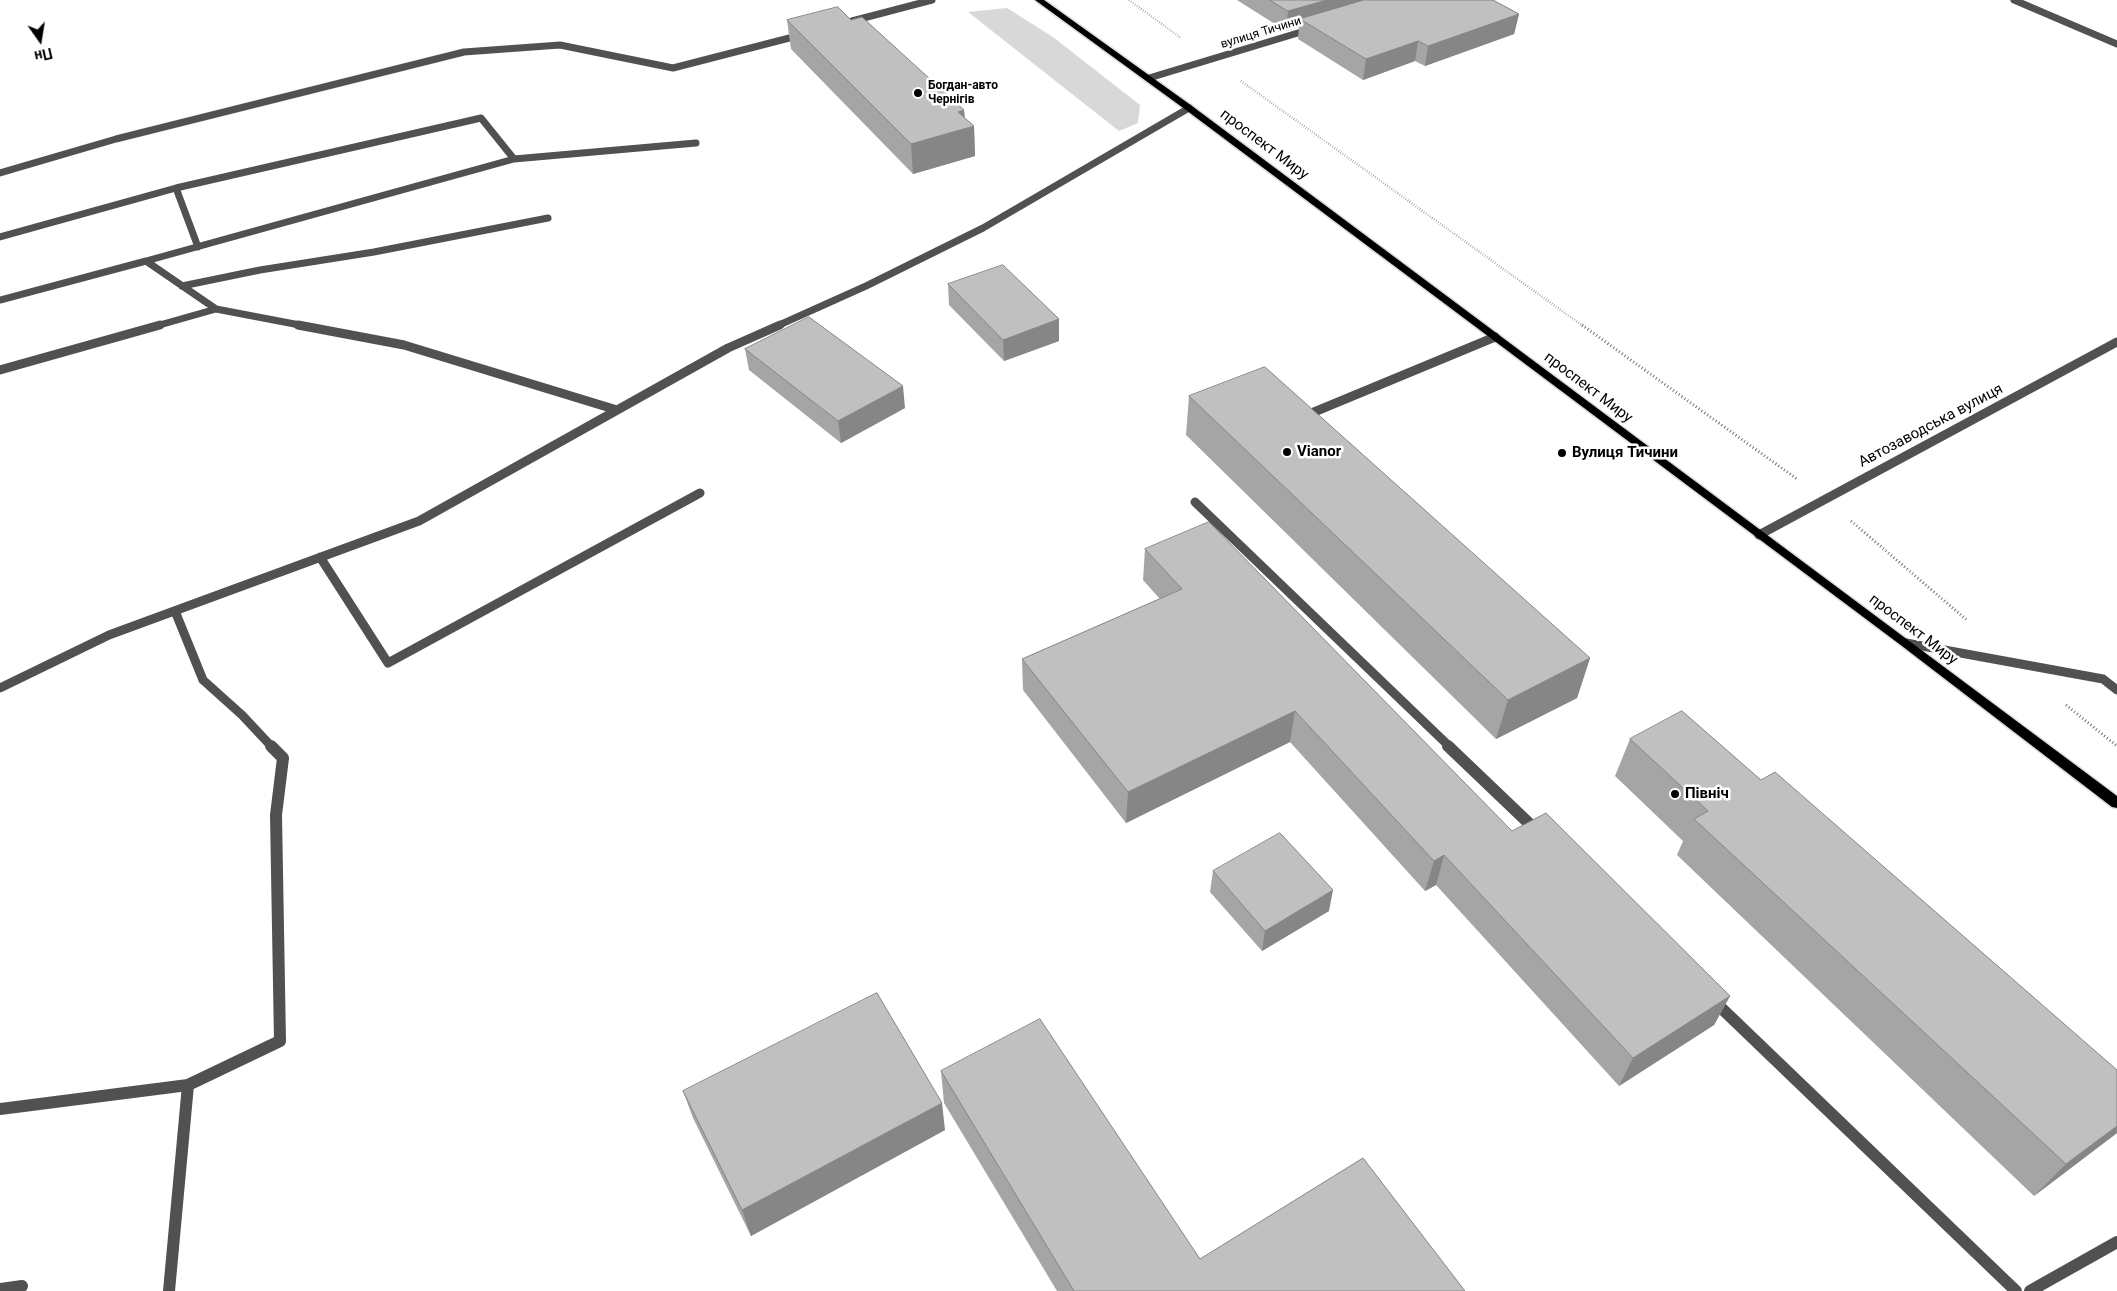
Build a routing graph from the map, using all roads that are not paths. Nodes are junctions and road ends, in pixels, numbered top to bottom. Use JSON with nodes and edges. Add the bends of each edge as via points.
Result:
{"nodes":[{"id":1,"x":932,"y":0,"type":"edge"},
{"id":2,"x":1039,"y":0,"type":"edge"},
{"id":3,"x":2014,"y":0,"type":"edge"},
{"id":4,"x":846,"y":23,"type":"edge"},
{"id":5,"x":1314,"y":28,"type":"edge"},
{"id":6,"x":808,"y":33,"type":"edge"},
{"id":7,"x":2117,"y":44,"type":"edge"},
{"id":8,"x":1149,"y":78,"type":"junction"},
{"id":9,"x":1189,"y":108,"type":"junction"},
{"id":10,"x":696,"y":143,"type":"dead end"},
{"id":11,"x":514,"y":159,"type":"junction"},
{"id":12,"x":0,"y":173,"type":"edge"},
{"id":13,"x":176,"y":188,"type":"junction"},
{"id":14,"x":548,"y":218,"type":"dead end"},
{"id":15,"x":0,"y":237,"type":"edge"},
{"id":16,"x":198,"y":247,"type":"junction"},
{"id":17,"x":146,"y":261,"type":"junction"},
{"id":18,"x":182,"y":286,"type":"junction"},
{"id":19,"x":0,"y":300,"type":"edge"},
{"id":20,"x":216,"y":309,"type":"junction"},
{"id":21,"x":1495,"y":337,"type":"junction"},
{"id":22,"x":2117,"y":342,"type":"edge"},
{"id":23,"x":0,"y":370,"type":"edge"},
{"id":24,"x":616,"y":410,"type":"junction"},
{"id":25,"x":1292,"y":421,"type":"edge"},
{"id":26,"x":700,"y":493,"type":"dead end"},
{"id":27,"x":1196,"y":502,"type":"dead end"},
{"id":28,"x":1759,"y":535,"type":"junction"},
{"id":29,"x":320,"y":557,"type":"junction"},
{"id":30,"x":175,"y":611,"type":"junction"},
{"id":31,"x":1906,"y":643,"type":"junction"},
{"id":32,"x":0,"y":688,"type":"edge"},
{"id":33,"x":2117,"y":690,"type":"edge"},
{"id":34,"x":2117,"y":803,"type":"edge"},
{"id":35,"x":1548,"y":841,"type":"edge"},
{"id":36,"x":1706,"y":994,"type":"edge"},
{"id":37,"x":188,"y":1085,"type":"junction"},
{"id":38,"x":0,"y":1109,"type":"edge"},
{"id":39,"x":2117,"y":1242,"type":"edge"},
{"id":40,"x":22,"y":1286,"type":"dead end"},
{"id":41,"x":0,"y":1289,"type":"edge"},
{"id":42,"x":169,"y":1291,"type":"edge"},
{"id":43,"x":2016,"y":1291,"type":"edge"},
{"id":44,"x":2030,"y":1291,"type":"edge"}],
"edges":[{"from":1,"to":4,"type":"street"},
{"from":2,"to":8,"type":"main road","name":"проспект Миру"},
{"from":3,"to":7,"type":"street"},
{"from":5,"to":8,"type":"street","name":"вулиця Тичини"},
{"from":6,"to":12,"type":"street","via":[[673,68],[560,45],[464,52],[116,139]]},
{"from":8,"to":9,"type":"main road","name":"проспект Миру"},
{"from":9,"to":21,"type":"main road","name":"проспект Миру"},
{"from":9,"to":24,"type":"street","via":[[983,228],[866,286],[728,348]]},
{"from":10,"to":11,"type":"street"},
{"from":11,"to":13,"type":"street","via":[[481,118]]},
{"from":11,"to":16,"type":"street"},
{"from":13,"to":15,"type":"street"},
{"from":13,"to":16,"type":"street"},
{"from":14,"to":18,"type":"street"},
{"from":16,"to":17,"type":"street"},
{"from":17,"to":18,"type":"street"},
{"from":17,"to":19,"type":"street"},
{"from":18,"to":20,"type":"street"},
{"from":20,"to":23,"type":"street"},
{"from":20,"to":24,"type":"street","via":[[404,345]]},
{"from":21,"to":25,"type":"street"},
{"from":21,"to":28,"type":"main road","name":"проспект Миру"},
{"from":22,"to":28,"type":"street","name":"Автозаводська вулиця"},
{"from":24,"to":29,"type":"street","via":[[419,521]]},
{"from":26,"to":29,"type":"street","via":[[388,663]]},
{"from":27,"to":35,"type":"street"},
{"from":28,"to":31,"type":"main road","name":"проспект Миру"},
{"from":29,"to":30,"type":"street"},
{"from":30,"to":32,"type":"street","via":[[109,635]]},
{"from":30,"to":37,"type":"street","via":[[203,680],[283,758],[276,815],[280,1041]]},
{"from":31,"to":33,"type":"street","via":[[2102,679]]},
{"from":31,"to":34,"type":"main road","name":"проспект Миру"},
{"from":36,"to":43,"type":"street"},
{"from":37,"to":38,"type":"street"},
{"from":37,"to":42,"type":"street"},
{"from":39,"to":44,"type":"street"},
{"from":40,"to":41,"type":"street"}]}
